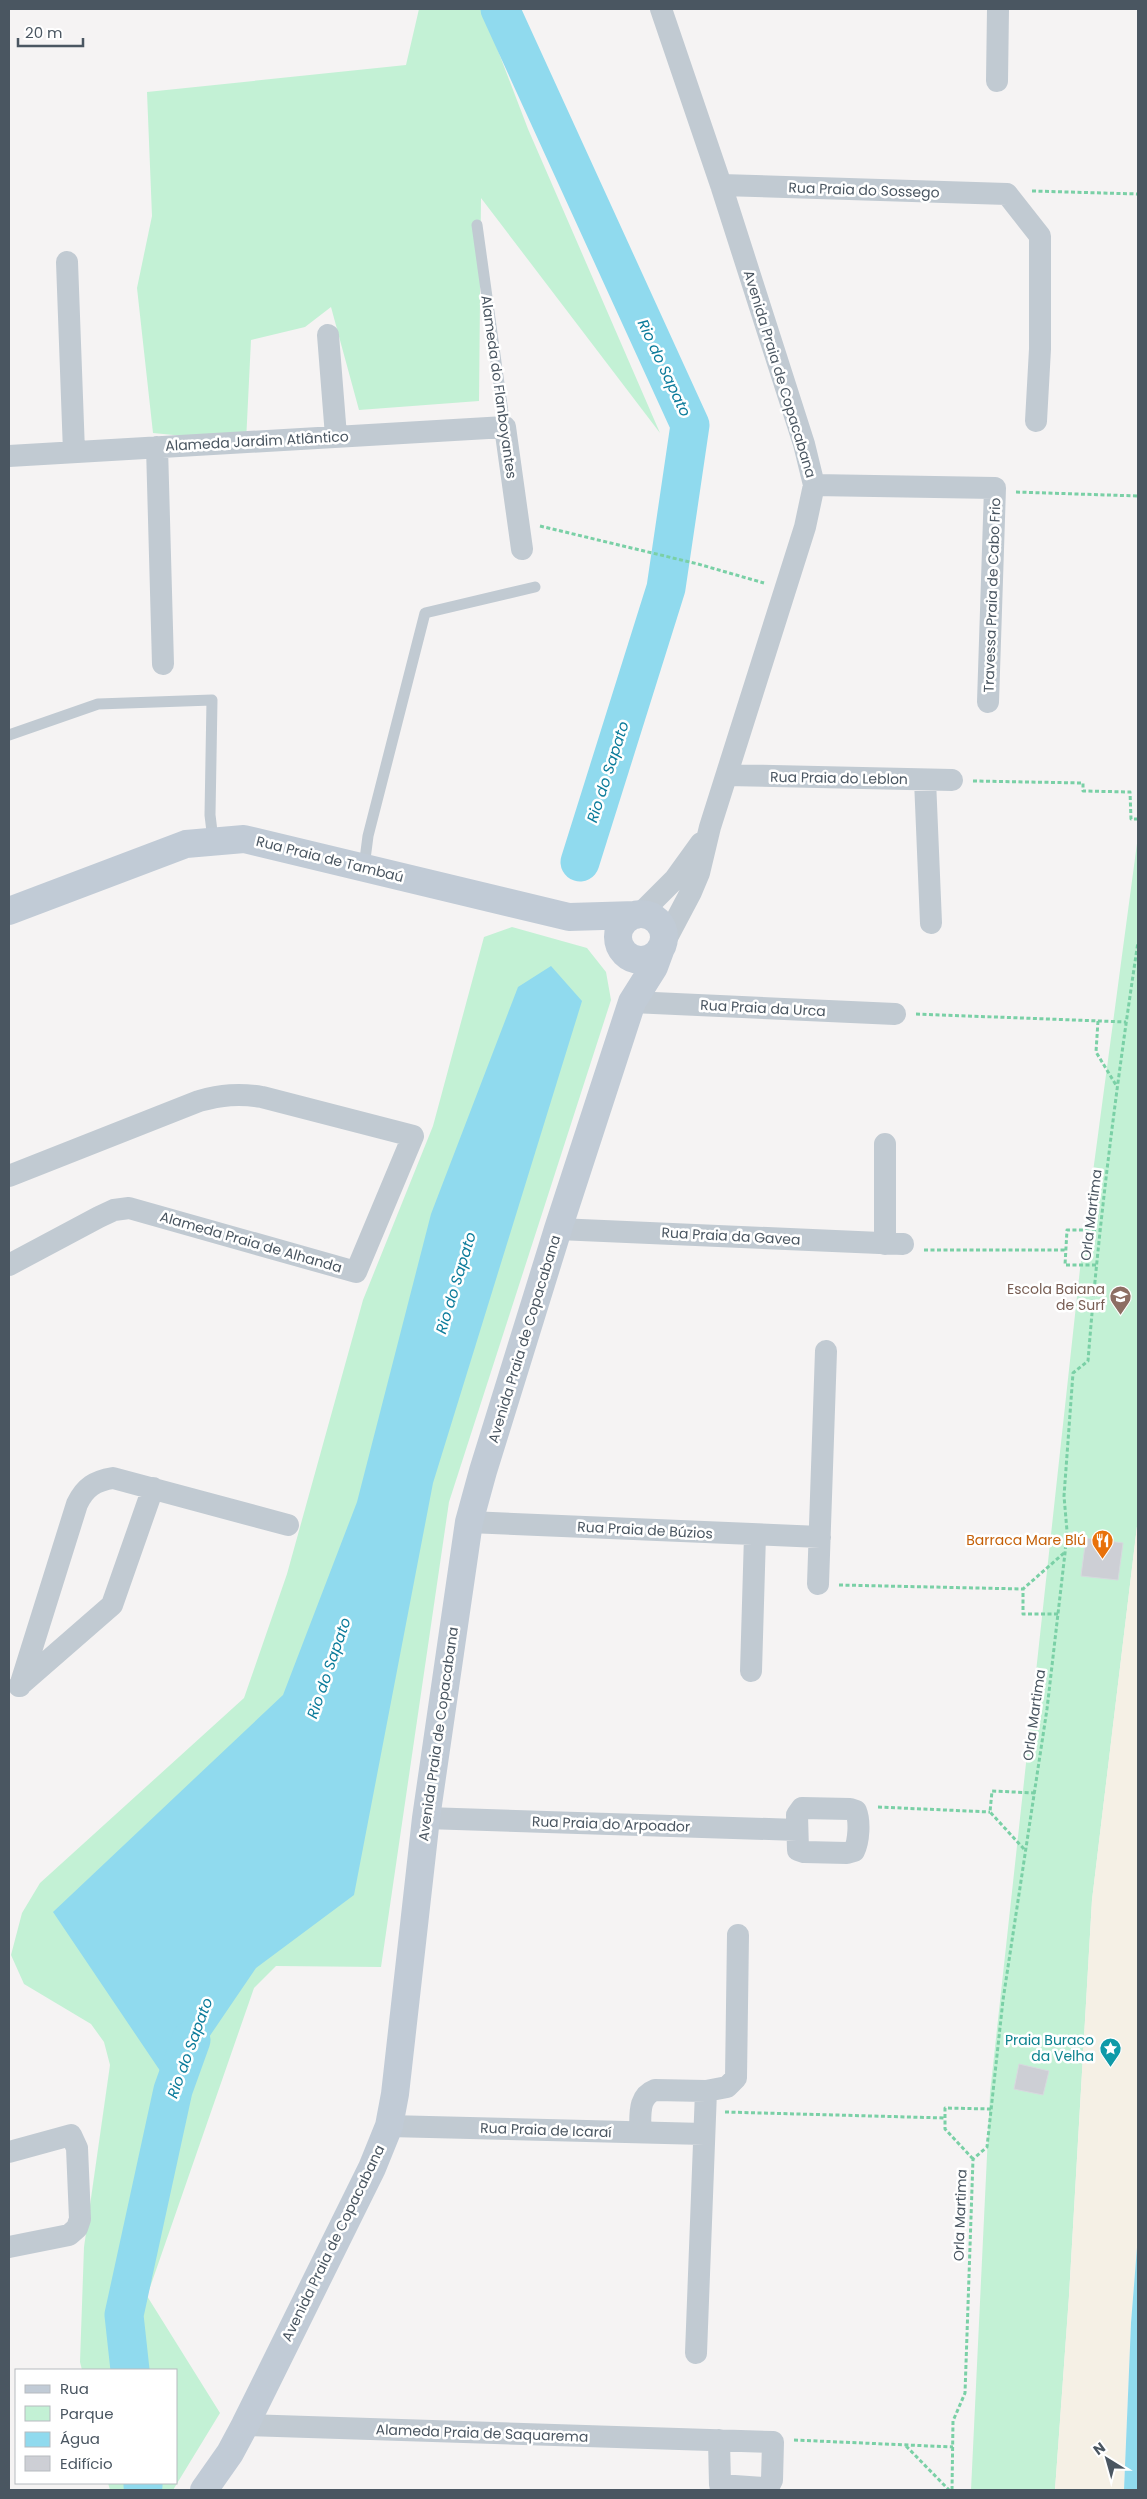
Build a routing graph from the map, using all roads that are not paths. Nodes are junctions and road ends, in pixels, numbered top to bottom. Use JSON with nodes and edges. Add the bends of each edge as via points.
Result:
{"nodes":[{"id":1,"x":661,"y":9,"type":"edge"},
{"id":2,"x":998,"y":9,"type":"edge"},
{"id":3,"x":997,"y":81,"type":"dead end"},
{"id":4,"x":721,"y":185,"type":"junction"},
{"id":5,"x":477,"y":225,"type":"dead end"},
{"id":6,"x":67,"y":262,"type":"dead end"},
{"id":7,"x":328,"y":334,"type":"dead end"},
{"id":8,"x":1036,"y":421,"type":"dead end"},
{"id":9,"x":505,"y":427,"type":"junction"},
{"id":10,"x":336,"y":436,"type":"junction"},
{"id":11,"x":157,"y":447,"type":"junction"},
{"id":12,"x":74,"y":452,"type":"junction"},
{"id":13,"x":9,"y":456,"type":"edge"},
{"id":14,"x":814,"y":485,"type":"junction"},
{"id":15,"x":522,"y":549,"type":"dead end"},
{"id":16,"x":535,"y":587,"type":"dead end"},
{"id":17,"x":163,"y":664,"type":"dead end"},
{"id":18,"x":988,"y":702,"type":"dead end"},
{"id":19,"x":9,"y":735,"type":"edge"},
{"id":20,"x":727,"y":775,"type":"junction"},
{"id":21,"x":925,"y":780,"type":"junction"},
{"id":22,"x":952,"y":780,"type":"road end"},
{"id":23,"x":710,"y":827,"type":"junction"},
{"id":24,"x":213,"y":840,"type":"junction"},
{"id":25,"x":364,"y":867,"type":"junction"},
{"id":26,"x":10,"y":906,"type":"edge"},
{"id":27,"x":638,"y":914,"type":"junction"},
{"id":28,"x":569,"y":917,"type":"junction"},
{"id":29,"x":931,"y":923,"type":"dead end"},
{"id":30,"x":662,"y":947,"type":"junction"},
{"id":31,"x":621,"y":949,"type":"junction"},
{"id":32,"x":632,"y":1002,"type":"junction"},
{"id":33,"x":895,"y":1014,"type":"road end"},
{"id":34,"x":886,"y":1144,"type":"dead end"},
{"id":35,"x":9,"y":1176,"type":"edge"},
{"id":36,"x":558,"y":1229,"type":"junction"},
{"id":37,"x":9,"y":1265,"type":"edge"},
{"id":38,"x":826,"y":1351,"type":"dead end"},
{"id":39,"x":153,"y":1488,"type":"junction"},
{"id":40,"x":469,"y":1522,"type":"junction"},
{"id":41,"x":288,"y":1525,"type":"dead end"},
{"id":42,"x":755,"y":1534,"type":"junction"},
{"id":43,"x":820,"y":1537,"type":"junction"},
{"id":44,"x":818,"y":1584,"type":"road end"},
{"id":45,"x":751,"y":1671,"type":"dead end"},
{"id":46,"x":14,"y":1690,"type":"edge"},
{"id":47,"x":426,"y":1818,"type":"junction"},
{"id":48,"x":797,"y":1830,"type":"junction"},
{"id":49,"x":738,"y":1935,"type":"dead end"},
{"id":50,"x":705,"y":2101,"type":"junction"},
{"id":51,"x":389,"y":2126,"type":"junction"},
{"id":52,"x":640,"y":2132,"type":"junction"},
{"id":53,"x":704,"y":2134,"type":"junction"},
{"id":54,"x":9,"y":2152,"type":"edge"},
{"id":55,"x":9,"y":2248,"type":"edge"},
{"id":56,"x":696,"y":2353,"type":"dead end"},
{"id":57,"x":245,"y":2425,"type":"junction"},
{"id":58,"x":719,"y":2440,"type":"junction"},
{"id":59,"x":230,"y":2453,"type":"junction"},
{"id":60,"x":204,"y":2490,"type":"edge"},
{"id":61,"x":220,"y":2490,"type":"edge"}],
"edges":[{"from":1,"to":4,"type":"street","name":"Avenida Praia de Copacabana"},
{"from":2,"to":3,"type":"street"},
{"from":4,"to":8,"type":"street","name":"Rua Praia do Sossego","via":[[1007,194],[1040,236]]},
{"from":4,"to":14,"type":"street","name":"Avenida Praia de Copacabana","via":[[784,376]]},
{"from":5,"to":9,"type":"lane","name":"Alameda do Flanboyantes"},
{"from":6,"to":12,"type":"street"},
{"from":7,"to":10,"type":"street"},
{"from":9,"to":10,"type":"street","name":"Alameda Jardim Atlântico"},
{"from":9,"to":15,"type":"street","name":"Alameda do Flanboyantes"},
{"from":10,"to":11,"type":"street","name":"Alameda Jardim Atlântico"},
{"from":11,"to":12,"type":"street","name":"Alameda Jardim Atlântico"},
{"from":11,"to":17,"type":"street"},
{"from":12,"to":13,"type":"street","name":"Alameda Jardim Atlântico"},
{"from":14,"to":18,"type":"street","name":"Travessa Praia de Cabo Frio","via":[[995,488]]},
{"from":14,"to":20,"type":"street","name":"Avenida Praia de Copacabana","via":[[787,589]]},
{"from":16,"to":25,"type":"lane","via":[[426,613],[368,836]]},
{"from":19,"to":24,"type":"lane","via":[[98,704],[212,700],[210,815]]},
{"from":20,"to":21,"type":"street","name":"Rua Praia do Leblon"},
{"from":20,"to":23,"type":"street","name":"Avenida Praia de Copacabana"},
{"from":21,"to":22,"type":"street","name":"Rua Praia do Leblon"},
{"from":21,"to":29,"type":"street"},
{"from":23,"to":27,"type":"street","name":"Avenida Praia de Copacabana","via":[[685,867]]},
{"from":23,"to":30,"type":"street","name":"Avenida Praia de Copacabana","via":[[694,886]]},
{"from":24,"to":25,"type":"street","name":"Rua Praia de Tambaú","via":[[262,842]]},
{"from":24,"to":26,"type":"street","name":"Rua Praia de Tambaú","via":[[186,844]]},
{"from":25,"to":28,"type":"street","name":"Rua Praia de Tambaú"},
{"from":27,"to":28,"type":"street","name":"Rua Praia de Tambaú"},
{"from":27,"to":30,"type":"street","via":[[660,923],[664,937]]},
{"from":27,"to":31,"type":"street","via":[[622,925],[618,936]]},
{"from":28,"to":31,"type":"street","name":"Rua Praia de Tambaú"},
{"from":30,"to":31,"type":"street","via":[[642,960],[627,956]]},
{"from":30,"to":32,"type":"street","name":"Avenida Praia de Copacabana"},
{"from":31,"to":32,"type":"street","name":"Avenida Praia de Copacabana","via":[[627,965]]},
{"from":32,"to":33,"type":"street","name":"Rua Praia da Urca"},
{"from":32,"to":36,"type":"street","name":"Avenida Praia de Copacabana"},
{"from":34,"to":36,"type":"street","name":"Rua Praia da Gavea","via":[[894,1244]]},
{"from":35,"to":37,"type":"street","name":"Alameda Praia de Alhanda","via":[[199,1101],[222,1095],[262,1097],[413,1136],[356,1272],[129,1208],[99,1217]]},
{"from":36,"to":40,"type":"street","name":"Avenida Praia de Copacabana"},
{"from":38,"to":43,"type":"street"},
{"from":39,"to":41,"type":"street"},
{"from":39,"to":46,"type":"street","via":[[112,1605]]},
{"from":39,"to":46,"type":"street","via":[[113,1478],[92,1484],[83,1492],[76,1504]]},
{"from":40,"to":42,"type":"street","name":"Rua Praia de Búzios"},
{"from":40,"to":47,"type":"street","name":"Avenida Praia de Copacabana"},
{"from":42,"to":43,"type":"street","name":"Rua Praia de Búzios"},
{"from":42,"to":45,"type":"street"},
{"from":43,"to":44,"type":"street"},
{"from":47,"to":48,"type":"street","name":"Rua Praia do Arpoador"},
{"from":47,"to":51,"type":"street","name":"Avenida Praia de Copacabana"},
{"from":48,"to":48,"type":"street","via":[[797,1815],[802,1808],[850,1808],[858,1817],[857,1844],[851,1853],[800,1852],[796,1847]]},
{"from":49,"to":50,"type":"street","via":[[736,2078],[727,2088]]},
{"from":50,"to":52,"type":"street","via":[[655,2090],[648,2093],[641,2104]]},
{"from":50,"to":53,"type":"street"},
{"from":51,"to":52,"type":"street","name":"Rua Praia de Icaraí"},
{"from":51,"to":57,"type":"street","name":"Avenida Praia de Copacabana","via":[[372,2168]]},
{"from":52,"to":53,"type":"street","name":"Rua Praia de Icaraí"},
{"from":53,"to":56,"type":"street"},
{"from":54,"to":55,"type":"street","via":[[66,2135],[74,2138],[80,2219],[77,2228],[69,2235]]},
{"from":57,"to":58,"type":"street","name":"Alameda Praia de Saquarema"},
{"from":57,"to":59,"type":"street","name":"Avenida Praia de Copacabana"},
{"from":58,"to":58,"type":"street","name":"Alameda Praia de Saquarema","via":[[773,2442],[772,2483],[767,2488],[722,2486],[718,2482]]},
{"from":59,"to":60,"type":"street","name":"Avenida Praia de Copacabana"},
{"from":59,"to":61,"type":"street","name":"Avenida Praia de Copacabana"}]}
